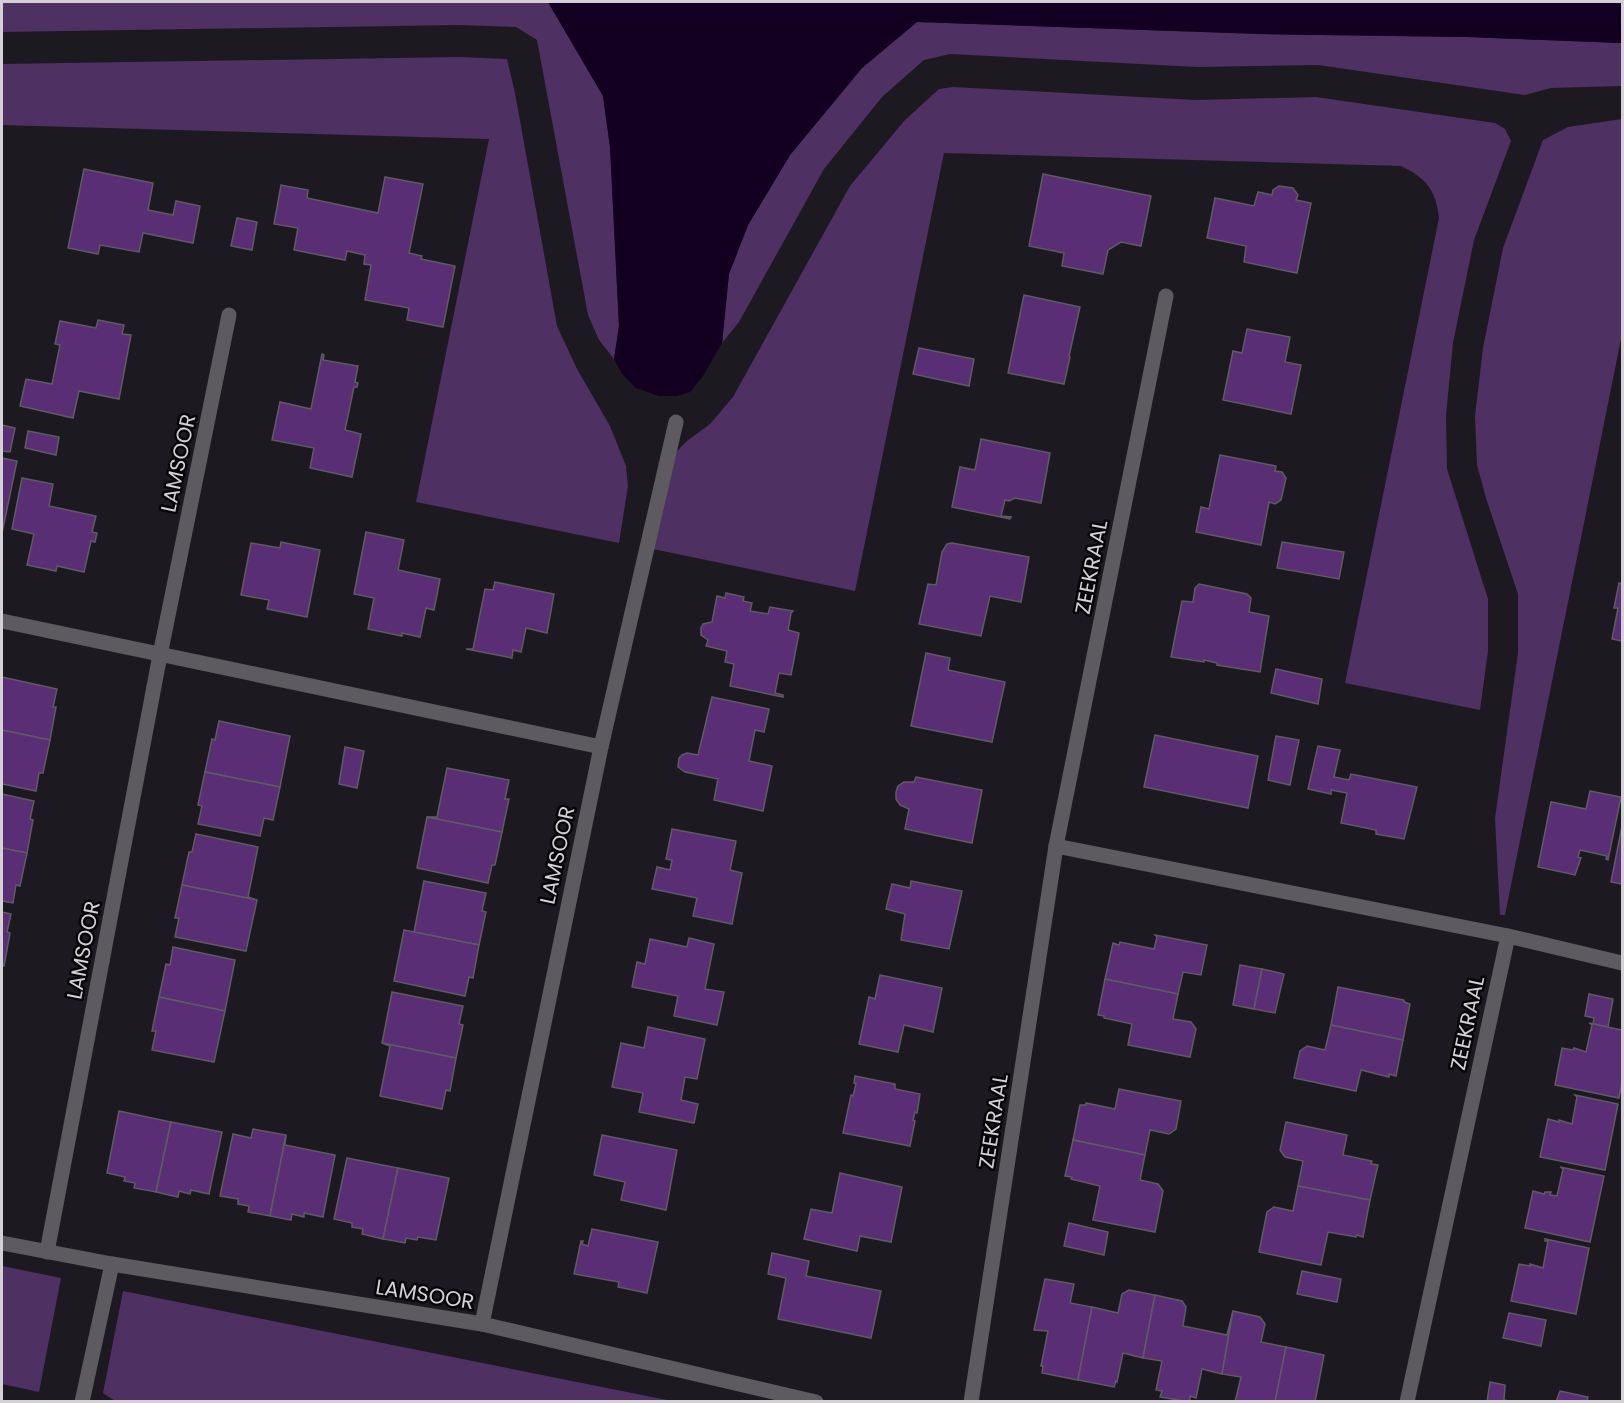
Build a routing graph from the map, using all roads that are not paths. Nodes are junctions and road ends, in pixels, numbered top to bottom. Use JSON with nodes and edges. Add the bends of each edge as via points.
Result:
{"nodes":[{"id":1,"x":1166,"y":296,"type":"dead end"},
{"id":2,"x":230,"y":315,"type":"dead end"},
{"id":3,"x":676,"y":422,"type":"dead end"},
{"id":4,"x":2,"y":621,"type":"edge"},
{"id":5,"x":160,"y":655,"type":"junction"},
{"id":6,"x":601,"y":747,"type":"junction"},
{"id":7,"x":1056,"y":846,"type":"junction"},
{"id":8,"x":1508,"y":936,"type":"junction"},
{"id":9,"x":1623,"y":963,"type":"edge"},
{"id":10,"x":2,"y":1243,"type":"edge"},
{"id":11,"x":47,"y":1252,"type":"junction"},
{"id":12,"x":112,"y":1264,"type":"junction"},
{"id":13,"x":482,"y":1324,"type":"junction"},
{"id":14,"x":82,"y":1401,"type":"edge"},
{"id":15,"x":816,"y":1401,"type":"edge"},
{"id":16,"x":972,"y":1401,"type":"edge"},
{"id":17,"x":1407,"y":1401,"type":"edge"}],
"edges":[{"from":1,"to":7,"type":"street","name":"ZEEKRAAL"},
{"from":2,"to":5,"type":"street","name":"LAMSOOR"},
{"from":3,"to":6,"type":"street","name":"LAMSOOR"},
{"from":4,"to":5,"type":"street"},
{"from":5,"to":6,"type":"street"},
{"from":5,"to":11,"type":"street","name":"LAMSOOR"},
{"from":6,"to":13,"type":"street","name":"LAMSOOR"},
{"from":7,"to":8,"type":"street"},
{"from":7,"to":16,"type":"street","name":"ZEEKRAAL"},
{"from":8,"to":9,"type":"street"},
{"from":8,"to":17,"type":"street","name":"ZEEKRAAL"},
{"from":10,"to":11,"type":"street","name":"LAMSOOR"},
{"from":11,"to":12,"type":"street","name":"LAMSOOR"},
{"from":12,"to":13,"type":"street","name":"LAMSOOR"},
{"from":12,"to":14,"type":"street"},
{"from":13,"to":15,"type":"street","name":"LAMSOOR"}]}
